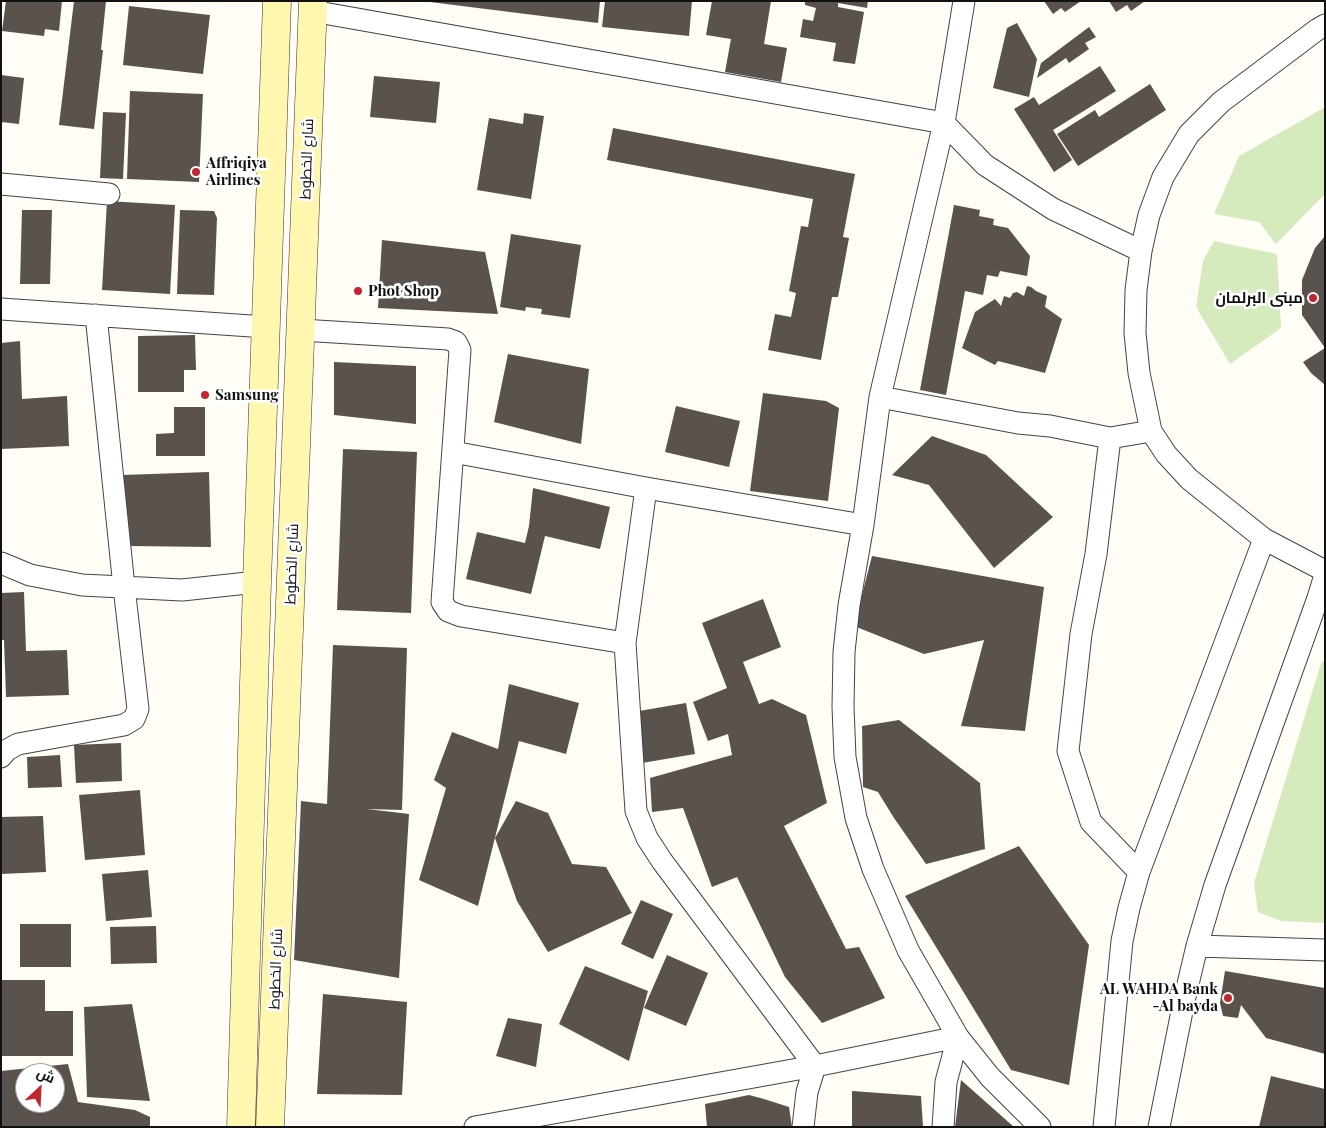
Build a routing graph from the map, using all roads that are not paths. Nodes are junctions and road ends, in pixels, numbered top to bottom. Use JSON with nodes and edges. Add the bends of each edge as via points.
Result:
{"nodes":[{"id":1,"x":277,"y":1,"type":"edge"},
{"id":2,"x":964,"y":1,"type":"edge"},
{"id":3,"x":313,"y":6,"type":"edge"},
{"id":4,"x":1322,"y":24,"type":"edge"},
{"id":5,"x":944,"y":122,"type":"junction"},
{"id":6,"x":1,"y":184,"type":"edge"},
{"id":7,"x":109,"y":194,"type":"dead end"},
{"id":8,"x":1141,"y":251,"type":"junction"},
{"id":9,"x":1,"y":309,"type":"edge"},
{"id":10,"x":96,"y":315,"type":"junction"},
{"id":11,"x":266,"y":327,"type":"junction"},
{"id":12,"x":301,"y":330,"type":"junction"},
{"id":13,"x":880,"y":397,"type":"junction"},
{"id":14,"x":1151,"y":431,"type":"junction"},
{"id":15,"x":1110,"y":438,"type":"junction"},
{"id":16,"x":453,"y":452,"type":"junction"},
{"id":17,"x":646,"y":488,"type":"junction"},
{"id":18,"x":863,"y":525,"type":"junction"},
{"id":19,"x":1264,"y":539,"type":"junction"},
{"id":20,"x":1,"y":563,"type":"edge"},
{"id":21,"x":1325,"y":570,"type":"edge"},
{"id":22,"x":1325,"y":575,"type":"edge"},
{"id":23,"x":257,"y":582,"type":"junction"},
{"id":24,"x":124,"y":587,"type":"junction"},
{"id":25,"x":625,"y":643,"type":"junction"},
{"id":26,"x":1,"y":757,"type":"edge"},
{"id":27,"x":1139,"y":872,"type":"junction"},
{"id":28,"x":1197,"y":946,"type":"junction"},
{"id":29,"x":1325,"y":950,"type":"edge"},
{"id":30,"x":958,"y":1037,"type":"junction"},
{"id":31,"x":815,"y":1066,"type":"junction"},
{"id":32,"x":241,"y":1127,"type":"edge"},
{"id":33,"x":270,"y":1127,"type":"edge"},
{"id":34,"x":475,"y":1127,"type":"edge"},
{"id":35,"x":803,"y":1127,"type":"edge"},
{"id":36,"x":944,"y":1127,"type":"edge"},
{"id":37,"x":1040,"y":1127,"type":"edge"},
{"id":38,"x":1104,"y":1127,"type":"edge"},
{"id":39,"x":1159,"y":1127,"type":"edge"}],
"edges":[{"from":1,"to":11,"type":"street","name":"شارع الخطوط"},
{"from":2,"to":5,"type":"street"},
{"from":3,"to":5,"type":"street"},
{"from":3,"to":12,"type":"street","name":"شارع الخطوط"},
{"from":4,"to":8,"type":"street","via":[[1221,102],[1189,134],[1163,177],[1149,215]]},
{"from":5,"to":8,"type":"street","via":[[985,165],[1053,209]]},
{"from":5,"to":13,"type":"street"},
{"from":6,"to":7,"type":"street"},
{"from":8,"to":14,"type":"street","via":[[1135,333]]},
{"from":9,"to":10,"type":"street"},
{"from":10,"to":11,"type":"street"},
{"from":10,"to":24,"type":"street"},
{"from":11,"to":23,"type":"street","name":"شارع الخطوط"},
{"from":12,"to":16,"type":"street","via":[[456,342],[460,350]]},
{"from":12,"to":33,"type":"street","name":"شارع الخطوط"},
{"from":13,"to":15,"type":"street"},
{"from":13,"to":18,"type":"street"},
{"from":14,"to":15,"type":"street"},
{"from":14,"to":19,"type":"street","via":[[1166,454],[1189,479]]},
{"from":15,"to":27,"type":"street","via":[[1096,554],[1081,634],[1068,751],[1091,822]]},
{"from":16,"to":17,"type":"street"},
{"from":16,"to":25,"type":"street","via":[[442,602],[448,611],[461,616]]},
{"from":17,"to":18,"type":"street"},
{"from":17,"to":25,"type":"street"},
{"from":18,"to":30,"type":"street","via":[[844,652],[845,757],[856,818],[873,869],[908,950]]},
{"from":19,"to":21,"type":"street"},
{"from":19,"to":27,"type":"street"},
{"from":20,"to":24,"type":"street","via":[[30,575],[82,585]]},
{"from":22,"to":28,"type":"street","via":[[1215,885]]},
{"from":23,"to":24,"type":"street","via":[[182,590]]},
{"from":23,"to":32,"type":"street","name":"شارع الخطوط"},
{"from":24,"to":26,"type":"street","via":[[138,709],[134,719],[124,725],[18,744]]},
{"from":25,"to":31,"type":"street","via":[[636,811],[647,838]]},
{"from":27,"to":38,"type":"street","via":[[1122,941]]},
{"from":28,"to":29,"type":"street"},
{"from":28,"to":39,"type":"street"},
{"from":30,"to":31,"type":"street"},
{"from":30,"to":36,"type":"street","via":[[946,1082]]},
{"from":30,"to":37,"type":"street","via":[[990,1077]]},
{"from":31,"to":34,"type":"street"},
{"from":31,"to":35,"type":"street","via":[[807,1092]]}]}
